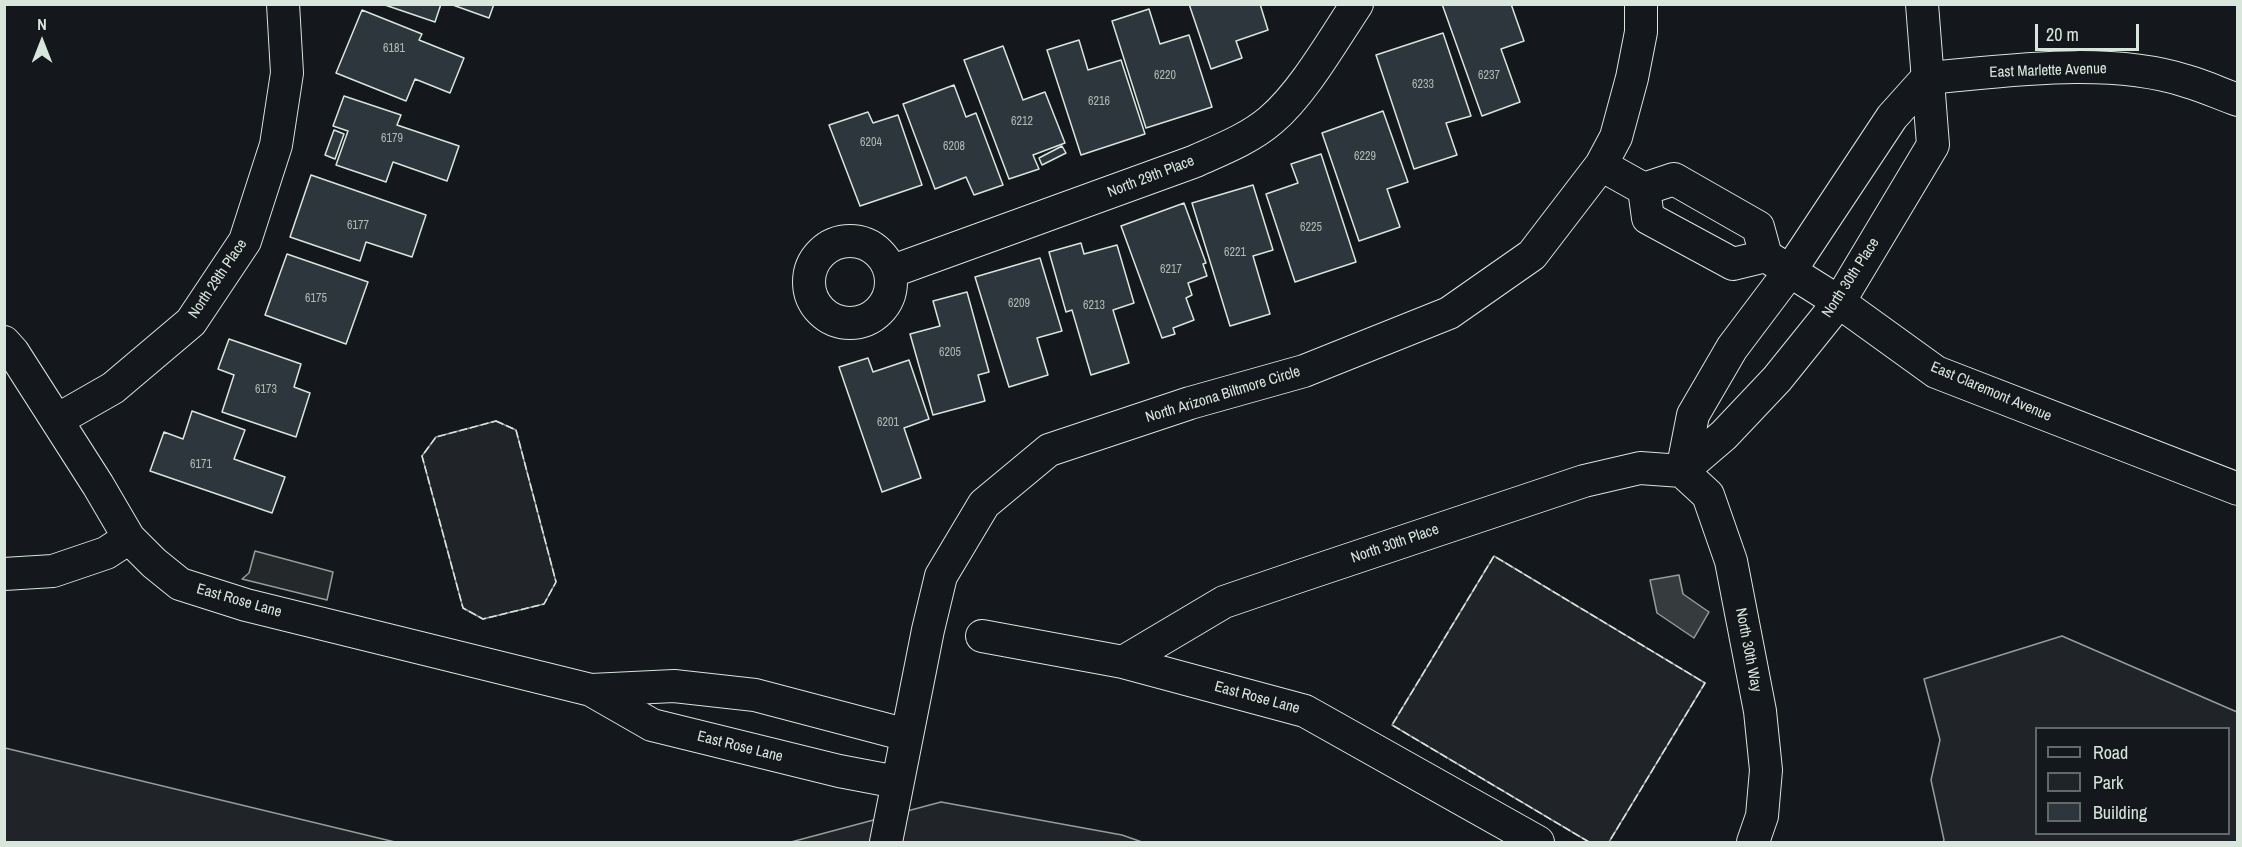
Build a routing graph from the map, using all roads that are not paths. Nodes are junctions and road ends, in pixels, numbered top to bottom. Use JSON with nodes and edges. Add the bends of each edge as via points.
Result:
{"nodes":[{"id":1,"x":282,"y":4,"type":"edge"},
{"id":2,"x":1357,"y":4,"type":"edge"},
{"id":3,"x":1641,"y":4,"type":"edge"},
{"id":4,"x":1922,"y":4,"type":"edge"},
{"id":5,"x":1927,"y":78,"type":"junction"},
{"id":6,"x":2238,"y":100,"type":"edge"},
{"id":7,"x":1601,"y":165,"type":"junction"},
{"id":8,"x":1644,"y":189,"type":"junction"},
{"id":9,"x":1778,"y":264,"type":"junction"},
{"id":10,"x":890,"y":272,"type":"dead end"},
{"id":11,"x":1839,"y":302,"type":"junction"},
{"id":12,"x":4,"y":342,"type":"edge"},
{"id":13,"x":57,"y":420,"type":"junction"},
{"id":14,"x":1682,"y":471,"type":"junction"},
{"id":15,"x":2238,"y":489,"type":"edge"},
{"id":16,"x":129,"y":538,"type":"junction"},
{"id":17,"x":4,"y":574,"type":"edge"},
{"id":18,"x":982,"y":636,"type":"dead end"},
{"id":19,"x":1123,"y":662,"type":"junction"},
{"id":20,"x":591,"y":690,"type":"junction"},
{"id":21,"x":907,"y":735,"type":"junction"},
{"id":22,"x":897,"y":782,"type":"junction"},
{"id":23,"x":886,"y":843,"type":"edge"},
{"id":24,"x":1538,"y":843,"type":"edge"},
{"id":25,"x":1753,"y":843,"type":"edge"}],
"edges":[{"from":1,"to":13,"type":"street","name":"North 29th Place","via":[[286,73],[276,145],[245,241],[191,322],[113,388]]},
{"from":2,"to":10,"type":"street","name":"North 29th Place","via":[[1292,99],[1271,121],[1242,140],[1183,166]]},
{"from":3,"to":7,"type":"street","name":"North Arizona Biltmore Circle","via":[[1641,32],[1632,78],[1616,137]]},
{"from":4,"to":5,"type":"street","name":"North 30th Place"},
{"from":5,"to":6,"type":"street","name":"East Marlette Avenue","via":[[2077,68],[2127,69],[2185,80]]},
{"from":5,"to":9,"type":"street"},
{"from":5,"to":11,"type":"street","name":"North 30th Place","via":[[1933,145]]},
{"from":7,"to":8,"type":"street"},
{"from":7,"to":21,"type":"street","name":"North Arizona Biltmore Circle","via":[[1532,255],[1449,313],[1304,371],[1190,403],[1049,450],[984,504],[940,576]]},
{"from":8,"to":9,"type":"street","via":[[1674,179],[1758,227]]},
{"from":8,"to":9,"type":"street","via":[[1648,218],[1690,242],[1733,264]]},
{"from":9,"to":11,"type":"street","name":"East Claremont Avenue"},
{"from":9,"to":14,"type":"street","via":[[1693,415]]},
{"from":11,"to":14,"type":"street","name":"North 30th Place","via":[[1777,379],[1724,435]]},
{"from":11,"to":15,"type":"street","name":"East Claremont Avenue","via":[[1936,372]]},
{"from":12,"to":13,"type":"street","name":"East Rose Lane"},
{"from":13,"to":16,"type":"street","name":"East Rose Lane"},
{"from":14,"to":19,"type":"street","name":"North 30th Place","via":[[1640,468],[1584,481],[1300,576],[1224,602]]},
{"from":14,"to":25,"type":"street","name":"North 30th Way","via":[[1708,495],[1731,561],[1760,711],[1766,770],[1762,816]]},
{"from":16,"to":17,"type":"street","via":[[106,553],[53,571]]},
{"from":16,"to":20,"type":"street","name":"East Rose Lane","via":[[180,584],[246,605]]},
{"from":18,"to":19,"type":"street","name":"East Rose Lane"},
{"from":19,"to":24,"type":"street","name":"East Rose Lane","via":[[1305,711]]},
{"from":20,"to":21,"type":"street","name":"East Rose Lane","via":[[674,686],[754,695]]},
{"from":20,"to":22,"type":"street","name":"East Rose Lane","via":[[652,725]]},
{"from":21,"to":22,"type":"street","name":"North Arizona Biltmore Circle"},
{"from":22,"to":23,"type":"street","name":"North Arizona Biltmore Circle"}]}
